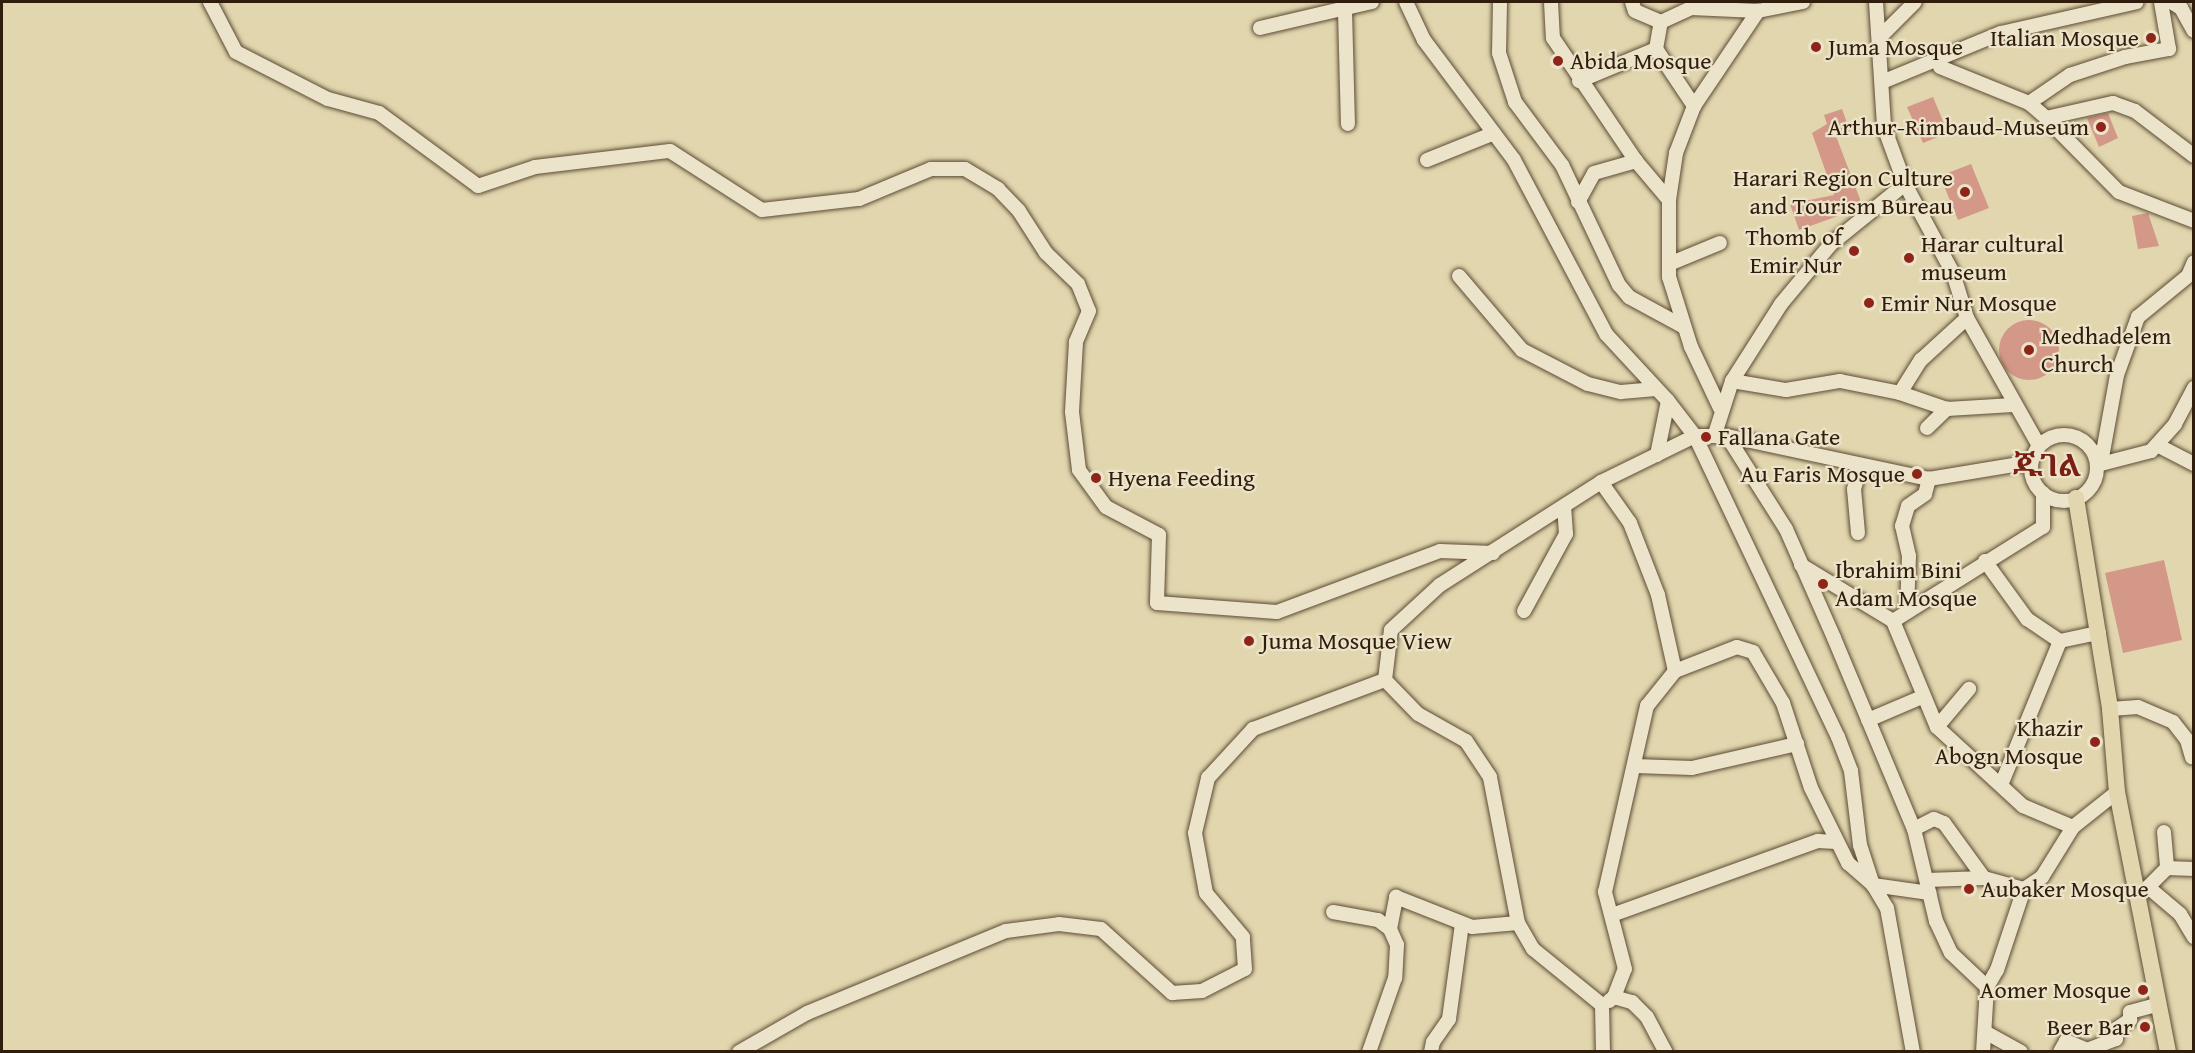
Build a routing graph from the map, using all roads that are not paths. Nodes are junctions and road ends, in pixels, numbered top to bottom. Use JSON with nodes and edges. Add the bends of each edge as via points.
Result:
{"nodes":[{"id":1,"x":210,"y":2,"type":"edge"},
{"id":2,"x":1372,"y":2,"type":"edge"},
{"id":3,"x":1406,"y":2,"type":"edge"},
{"id":4,"x":1500,"y":2,"type":"edge"},
{"id":5,"x":1551,"y":2,"type":"edge"},
{"id":6,"x":1632,"y":2,"type":"edge"},
{"id":7,"x":1803,"y":2,"type":"edge"},
{"id":8,"x":1876,"y":2,"type":"edge"},
{"id":9,"x":1915,"y":2,"type":"edge"},
{"id":10,"x":2137,"y":2,"type":"edge"},
{"id":11,"x":2169,"y":2,"type":"edge"},
{"id":12,"x":1785,"y":4,"type":"edge"},
{"id":13,"x":2102,"y":5,"type":"edge"},
{"id":14,"x":1345,"y":11,"type":"junction"},
{"id":15,"x":1758,"y":11,"type":"junction"},
{"id":16,"x":1661,"y":22,"type":"junction"},
{"id":17,"x":1260,"y":28,"type":"dead end"},
{"id":18,"x":2193,"y":31,"type":"edge"},
{"id":19,"x":1880,"y":37,"type":"junction"},
{"id":20,"x":1656,"y":48,"type":"junction"},
{"id":21,"x":1940,"y":67,"type":"dead end"},
{"id":22,"x":1580,"y":81,"type":"junction"},
{"id":23,"x":1882,"y":82,"type":"junction"},
{"id":24,"x":2029,"y":103,"type":"junction"},
{"id":25,"x":1694,"y":106,"type":"junction"},
{"id":26,"x":2046,"y":118,"type":"junction"},
{"id":27,"x":1348,"y":124,"type":"dead end"},
{"id":28,"x":1494,"y":133,"type":"junction"},
{"id":29,"x":2193,"y":156,"type":"edge"},
{"id":30,"x":1427,"y":160,"type":"dead end"},
{"id":31,"x":1636,"y":161,"type":"junction"},
{"id":32,"x":1905,"y":184,"type":"junction"},
{"id":33,"x":1669,"y":200,"type":"junction"},
{"id":34,"x":1578,"y":202,"type":"junction"},
{"id":35,"x":2193,"y":221,"type":"edge"},
{"id":36,"x":1720,"y":243,"type":"dead end"},
{"id":37,"x":2193,"y":262,"type":"edge"},
{"id":38,"x":1670,"y":264,"type":"junction"},
{"id":39,"x":1460,"y":276,"type":"dead end"},
{"id":40,"x":1967,"y":318,"type":"junction"},
{"id":41,"x":1684,"y":327,"type":"junction"},
{"id":42,"x":1731,"y":381,"type":"junction"},
{"id":43,"x":2193,"y":388,"type":"edge"},
{"id":44,"x":1656,"y":389,"type":"junction"},
{"id":45,"x":1900,"y":393,"type":"junction"},
{"id":46,"x":1668,"y":401,"type":"junction"},
{"id":47,"x":2013,"y":405,"type":"junction"},
{"id":48,"x":1720,"y":408,"type":"junction"},
{"id":49,"x":1947,"y":409,"type":"junction"},
{"id":50,"x":1927,"y":428,"type":"dead end"},
{"id":51,"x":1721,"y":435,"type":"junction"},
{"id":52,"x":1695,"y":436,"type":"junction"},
{"id":53,"x":2157,"y":445,"type":"junction"},
{"id":54,"x":2038,"y":446,"type":"junction"},
{"id":55,"x":1658,"y":455,"type":"junction"},
{"id":56,"x":2031,"y":462,"type":"junction"},
{"id":57,"x":2099,"y":464,"type":"junction"},
{"id":58,"x":2193,"y":464,"type":"edge"},
{"id":59,"x":1861,"y":465,"type":"junction"},
{"id":60,"x":1929,"y":479,"type":"junction"},
{"id":61,"x":1601,"y":482,"type":"junction"},
{"id":62,"x":2043,"y":493,"type":"junction"},
{"id":63,"x":2076,"y":498,"type":"junction"},
{"id":64,"x":1564,"y":507,"type":"junction"},
{"id":65,"x":1858,"y":533,"type":"dead end"},
{"id":66,"x":1493,"y":554,"type":"junction"},
{"id":67,"x":1985,"y":561,"type":"junction"},
{"id":68,"x":1801,"y":565,"type":"junction"},
{"id":69,"x":1907,"y":610,"type":"junction"},
{"id":70,"x":1524,"y":611,"type":"dead end"},
{"id":71,"x":1893,"y":621,"type":"junction"},
{"id":72,"x":2099,"y":633,"type":"junction"},
{"id":73,"x":2060,"y":641,"type":"junction"},
{"id":74,"x":1675,"y":671,"type":"junction"},
{"id":75,"x":1385,"y":681,"type":"junction"},
{"id":76,"x":1970,"y":689,"type":"dead end"},
{"id":77,"x":1922,"y":697,"type":"junction"},
{"id":78,"x":2110,"y":709,"type":"junction"},
{"id":79,"x":1868,"y":720,"type":"junction"},
{"id":80,"x":1936,"y":727,"type":"junction"},
{"id":81,"x":2190,"y":740,"type":"edge"},
{"id":82,"x":1797,"y":744,"type":"junction"},
{"id":83,"x":2192,"y":757,"type":"dead end"},
{"id":84,"x":1635,"y":766,"type":"junction"},
{"id":85,"x":2001,"y":785,"type":"junction"},
{"id":86,"x":2117,"y":792,"type":"junction"},
{"id":87,"x":2073,"y":827,"type":"junction"},
{"id":88,"x":1914,"y":829,"type":"junction"},
{"id":89,"x":2164,"y":832,"type":"dead end"},
{"id":90,"x":1836,"y":842,"type":"junction"},
{"id":91,"x":2167,"y":868,"type":"junction"},
{"id":92,"x":2193,"y":869,"type":"edge"},
{"id":93,"x":1984,"y":878,"type":"junction"},
{"id":94,"x":1873,"y":885,"type":"junction"},
{"id":95,"x":1928,"y":886,"type":"junction"},
{"id":96,"x":2024,"y":889,"type":"junction"},
{"id":97,"x":1333,"y":912,"type":"dead end"},
{"id":98,"x":1612,"y":915,"type":"junction"},
{"id":99,"x":1518,"y":923,"type":"junction"},
{"id":100,"x":1462,"y":924,"type":"junction"},
{"id":101,"x":1390,"y":929,"type":"junction"},
{"id":102,"x":2193,"y":937,"type":"edge"},
{"id":103,"x":1987,"y":987,"type":"junction"},
{"id":104,"x":1614,"y":997,"type":"junction"},
{"id":105,"x":2159,"y":1004,"type":"junction"},
{"id":106,"x":1602,"y":1005,"type":"junction"},
{"id":107,"x":1985,"y":1032,"type":"junction"},
{"id":108,"x":739,"y":1052,"type":"edge"},
{"id":109,"x":1369,"y":1052,"type":"edge"},
{"id":110,"x":1431,"y":1052,"type":"edge"},
{"id":111,"x":1603,"y":1052,"type":"edge"},
{"id":112,"x":1666,"y":1052,"type":"edge"},
{"id":113,"x":1913,"y":1052,"type":"edge"},
{"id":114,"x":1983,"y":1052,"type":"edge"},
{"id":115,"x":2021,"y":1052,"type":"edge"},
{"id":116,"x":2061,"y":1052,"type":"edge"},
{"id":117,"x":2168,"y":1052,"type":"edge"}],
"edges":[{"from":1,"to":66,"type":"street","via":[[236,52],[328,99],[379,113],[478,186],[534,167],[670,151],[762,210],[859,199],[931,169],[965,169],[998,189],[1019,211],[1046,254],[1078,284],[1089,311],[1076,342],[1072,412],[1079,470],[1106,507],[1159,535],[1157,603],[1277,612],[1440,551]]},
{"from":2,"to":14,"type":"street"},
{"from":3,"to":28,"type":"street","via":[[1424,40]]},
{"from":4,"to":34,"type":"street","via":[[1499,53],[1504,77],[1515,102],[1547,139]]},
{"from":5,"to":22,"type":"street","via":[[1553,38]]},
{"from":6,"to":16,"type":"street","via":[[1635,11]]},
{"from":7,"to":12,"type":"street"},
{"from":8,"to":19,"type":"street"},
{"from":9,"to":19,"type":"street"},
{"from":10,"to":13,"type":"street"},
{"from":11,"to":18,"type":"street"},
{"from":11,"to":24,"type":"street","via":[[2169,49],[2125,57],[2070,75]]},
{"from":12,"to":15,"type":"street"},
{"from":13,"to":23,"type":"street","via":[[2001,33]]},
{"from":14,"to":17,"type":"street"},
{"from":14,"to":27,"type":"street"},
{"from":15,"to":16,"type":"street","via":[[1691,8]]},
{"from":15,"to":25,"type":"street"},
{"from":16,"to":20,"type":"street"},
{"from":19,"to":23,"type":"street"},
{"from":20,"to":22,"type":"street"},
{"from":20,"to":25,"type":"street"},
{"from":21,"to":24,"type":"street"},
{"from":22,"to":31,"type":"street"},
{"from":23,"to":32,"type":"street","via":[[1884,127]]},
{"from":24,"to":26,"type":"street"},
{"from":25,"to":33,"type":"street","via":[[1676,153]]},
{"from":26,"to":29,"type":"street","via":[[2113,103],[2135,111]]},
{"from":26,"to":35,"type":"street","via":[[2119,192]]},
{"from":28,"to":30,"type":"street"},
{"from":28,"to":44,"type":"street","via":[[1514,160],[1606,334]]},
{"from":31,"to":33,"type":"street"},
{"from":31,"to":34,"type":"street","via":[[1594,173]]},
{"from":32,"to":40,"type":"street","via":[[1935,234]]},
{"from":32,"to":42,"type":"street","via":[[1831,244],[1781,304]]},
{"from":33,"to":38,"type":"street"},
{"from":34,"to":41,"type":"street","via":[[1629,297]]},
{"from":36,"to":38,"type":"street"},
{"from":37,"to":57,"type":"street","via":[[2188,276],[2138,317],[2117,375]]},
{"from":38,"to":41,"type":"street"},
{"from":39,"to":44,"type":"street","via":[[1522,350],[1588,384],[1621,392]]},
{"from":40,"to":45,"type":"street","via":[[1921,360]]},
{"from":40,"to":47,"type":"street"},
{"from":41,"to":48,"type":"street"},
{"from":42,"to":45,"type":"street","via":[[1786,390],[1840,381]]},
{"from":42,"to":48,"type":"street"},
{"from":43,"to":53,"type":"street"},
{"from":44,"to":46,"type":"street"},
{"from":45,"to":49,"type":"street"},
{"from":46,"to":52,"type":"street"},
{"from":46,"to":55,"type":"street"},
{"from":47,"to":49,"type":"street"},
{"from":47,"to":54,"type":"street"},
{"from":48,"to":51,"type":"street"},
{"from":49,"to":50,"type":"street"},
{"from":51,"to":52,"type":"street"},
{"from":51,"to":59,"type":"street"},
{"from":51,"to":68,"type":"street","via":[[1786,529]]},
{"from":52,"to":55,"type":"street"},
{"from":52,"to":94,"type":"street","via":[[1839,737],[1851,771],[1860,845]]},
{"from":53,"to":57,"type":"street","via":[[2135,456]]},
{"from":53,"to":58,"type":"street"},
{"from":54,"to":56,"type":"street"},
{"from":54,"to":57,"type":"street","via":[[2057,435],[2079,439],[2088,445]]},
{"from":55,"to":61,"type":"street"},
{"from":56,"to":60,"type":"street"},
{"from":56,"to":62,"type":"street","via":[[2033,479]]},
{"from":57,"to":63,"type":"street","via":[[2092,485]]},
{"from":59,"to":60,"type":"street"},
{"from":59,"to":65,"type":"street","via":[[1854,489]]},
{"from":60,"to":69,"type":"street","via":[[1925,494],[1908,506],[1902,526],[1909,556]]},
{"from":61,"to":64,"type":"street"},
{"from":61,"to":74,"type":"street","via":[[1630,523],[1658,595]]},
{"from":62,"to":63,"type":"street","via":[[2059,500]]},
{"from":62,"to":67,"type":"street","via":[[2043,527]]},
{"from":63,"to":72,"type":"main road"},
{"from":64,"to":66,"type":"street"},
{"from":64,"to":70,"type":"street","via":[[1566,534]]},
{"from":66,"to":75,"type":"street","via":[[1440,585],[1391,630]]},
{"from":67,"to":69,"type":"street","via":[[1925,604]]},
{"from":67,"to":73,"type":"street","via":[[2027,619]]},
{"from":68,"to":71,"type":"street"},
{"from":68,"to":79,"type":"street"},
{"from":69,"to":71,"type":"street"},
{"from":71,"to":77,"type":"street"},
{"from":72,"to":73,"type":"street"},
{"from":72,"to":78,"type":"main road"},
{"from":73,"to":85,"type":"street"},
{"from":74,"to":82,"type":"street","via":[[1737,646],[1753,652],[1783,703]]},
{"from":74,"to":84,"type":"street","via":[[1647,706]]},
{"from":75,"to":99,"type":"street","via":[[1418,714],[1466,741],[1490,777]]},
{"from":75,"to":108,"type":"street","via":[[1253,729],[1208,778],[1195,833],[1206,893],[1243,937],[1245,969],[1202,991],[1172,993],[1101,929],[1059,924],[1006,931],[807,1013]]},
{"from":76,"to":80,"type":"street"},
{"from":77,"to":79,"type":"street"},
{"from":77,"to":80,"type":"street"},
{"from":78,"to":81,"type":"street","via":[[2152,710],[2173,722]]},
{"from":78,"to":86,"type":"main road"},
{"from":79,"to":88,"type":"street"},
{"from":80,"to":85,"type":"street"},
{"from":81,"to":83,"type":"street"},
{"from":82,"to":84,"type":"street","via":[[1692,768]]},
{"from":82,"to":90,"type":"street"},
{"from":84,"to":98,"type":"street","via":[[1605,892]]},
{"from":85,"to":87,"type":"street","via":[[2024,806]]},
{"from":86,"to":87,"type":"street"},
{"from":86,"to":105,"type":"main road"},
{"from":87,"to":96,"type":"street","via":[[2042,877]]},
{"from":88,"to":93,"type":"street","via":[[1934,819],[1944,823]]},
{"from":88,"to":95,"type":"street"},
{"from":89,"to":91,"type":"street"},
{"from":90,"to":94,"type":"street","via":[[1861,880]]},
{"from":90,"to":98,"type":"street","via":[[1818,841]]},
{"from":91,"to":92,"type":"street"},
{"from":91,"to":102,"type":"street","via":[[2148,887],[2180,914]]},
{"from":93,"to":95,"type":"street"},
{"from":93,"to":96,"type":"street"},
{"from":94,"to":95,"type":"street"},
{"from":94,"to":113,"type":"street","via":[[1887,908]]},
{"from":95,"to":103,"type":"street","via":[[1951,953]]},
{"from":96,"to":103,"type":"street","via":[[1997,970]]},
{"from":97,"to":101,"type":"street","via":[[1378,920]]},
{"from":98,"to":104,"type":"street","via":[[1625,969]]},
{"from":99,"to":100,"type":"street"},
{"from":99,"to":106,"type":"street","via":[[1533,949]]},
{"from":100,"to":101,"type":"street","via":[[1396,897]]},
{"from":100,"to":110,"type":"street","via":[[1449,1019],[1432,1042]]},
{"from":101,"to":109,"type":"street","via":[[1397,945],[1395,978]]},
{"from":103,"to":107,"type":"street"},
{"from":104,"to":106,"type":"street"},
{"from":104,"to":112,"type":"street","via":[[1632,1002],[1647,1017]]},
{"from":105,"to":116,"type":"street","via":[[2130,1012],[2130,1020],[2116,1029],[2116,1039],[2087,1050],[2066,1041]]},
{"from":105,"to":117,"type":"main road"},
{"from":106,"to":111,"type":"street"},
{"from":107,"to":114,"type":"street"},
{"from":107,"to":115,"type":"street"}]}
